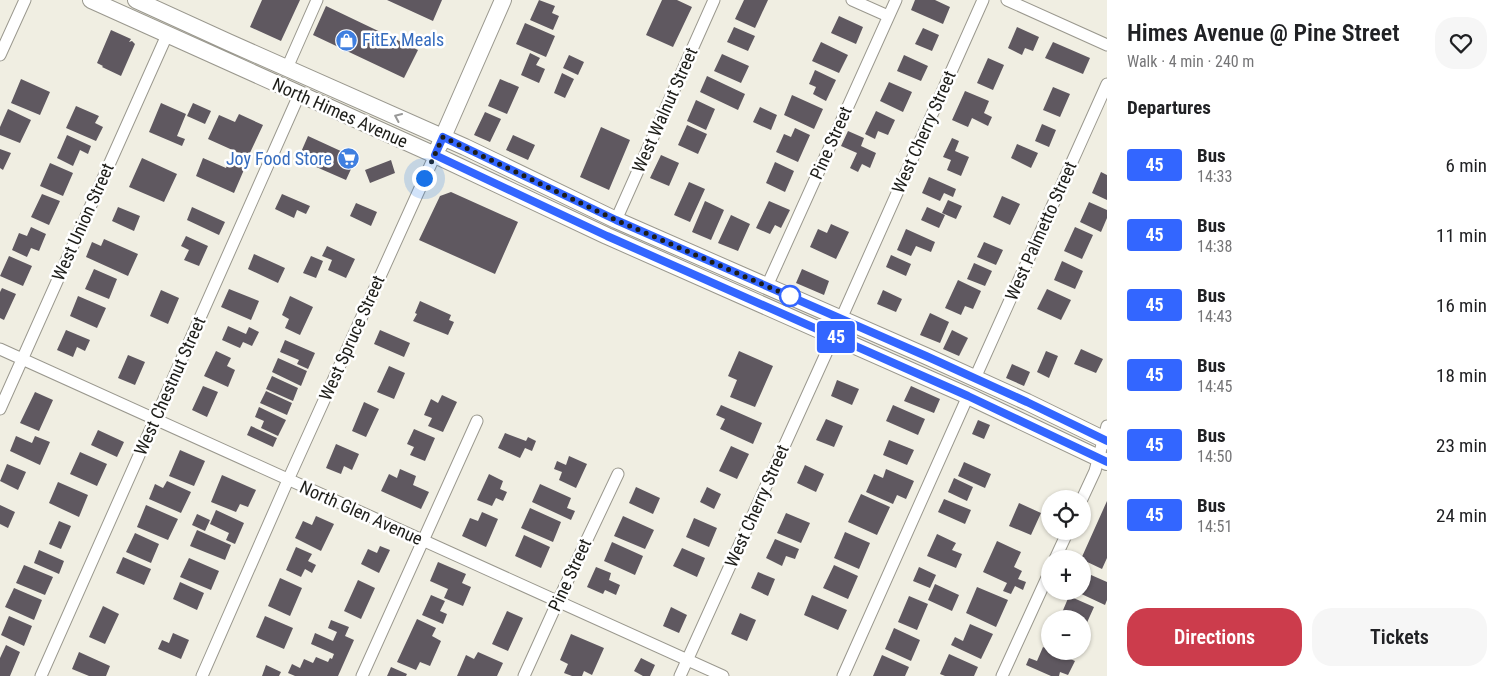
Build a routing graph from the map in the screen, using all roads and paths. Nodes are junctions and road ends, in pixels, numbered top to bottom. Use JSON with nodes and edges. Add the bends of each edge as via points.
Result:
{"nodes":[{"id":1,"x":25,"y":0,"type":"edge"},
{"id":2,"x":91,"y":0,"type":"edge"},
{"id":3,"x":111,"y":0,"type":"edge"},
{"id":4,"x":136,"y":0,"type":"edge"},
{"id":5,"x":317,"y":0,"type":"edge"},
{"id":6,"x":502,"y":0,"type":"edge"},
{"id":7,"x":714,"y":0,"type":"edge"},
{"id":8,"x":852,"y":0,"type":"edge"},
{"id":9,"x":896,"y":0,"type":"edge"},
{"id":10,"x":983,"y":0,"type":"edge"},
{"id":11,"x":1006,"y":0,"type":"edge"},
{"id":12,"x":888,"y":16,"type":"junction"},
{"id":13,"x":187,"y":23,"type":"junction"},
{"id":14,"x":167,"y":35,"type":"junction"},
{"id":15,"x":1107,"y":45,"type":"edge"},
{"id":16,"x":0,"y":55,"type":"edge"},
{"id":17,"x":270,"y":60,"type":"junction"},
{"id":18,"x":287,"y":68,"type":"junction"},
{"id":19,"x":1107,"y":84,"type":"edge"},
{"id":20,"x":299,"y":95,"type":"junction"},
{"id":21,"x":443,"y":137,"type":"junction"},
{"id":22,"x":435,"y":155,"type":"junction"},
{"id":23,"x":616,"y":220,"type":"junction"},
{"id":24,"x":767,"y":286,"type":"junction"},
{"id":25,"x":771,"y":309,"type":"junction"},
{"id":26,"x":840,"y":319,"type":"junction"},
{"id":27,"x":834,"y":336,"type":"junction"},
{"id":28,"x":0,"y":349,"type":"edge"},
{"id":29,"x":22,"y":358,"type":"junction"},
{"id":30,"x":970,"y":376,"type":"junction"},
{"id":31,"x":968,"y":396,"type":"junction"},
{"id":32,"x":0,"y":409,"type":"edge"},
{"id":33,"x":156,"y":419,"type":"junction"},
{"id":34,"x":477,"y":421,"type":"dead end"},
{"id":35,"x":1106,"y":436,"type":"edge"},
{"id":36,"x":1103,"y":460,"type":"edge"},
{"id":37,"x":618,"y":474,"type":"dead end"},
{"id":38,"x":288,"y":480,"type":"junction"},
{"id":39,"x":1087,"y":490,"type":"edge"},
{"id":40,"x":423,"y":540,"type":"junction"},
{"id":41,"x":1041,"y":591,"type":"edge"},
{"id":42,"x":558,"y":601,"type":"junction"},
{"id":43,"x":687,"y":660,"type":"junction"},
{"id":44,"x":41,"y":676,"type":"edge"},
{"id":45,"x":202,"y":676,"type":"edge"},
{"id":46,"x":362,"y":676,"type":"edge"},
{"id":47,"x":524,"y":676,"type":"edge"},
{"id":48,"x":680,"y":676,"type":"edge"},
{"id":49,"x":723,"y":676,"type":"edge"},
{"id":50,"x":843,"y":676,"type":"edge"},
{"id":51,"x":1002,"y":676,"type":"edge"}],
"edges":[{"from":1,"to":16,"type":"street"},
{"from":2,"to":14,"type":"street","name":"North Himes Avenue"},
{"from":3,"to":13,"type":"street","via":[[170,27],[181,27]]},
{"from":4,"to":13,"type":"street","name":"North Himes Avenue"},
{"from":5,"to":18,"type":"street"},
{"from":6,"to":21,"type":"street","name":"West Spruce Street"},
{"from":7,"to":23,"type":"street","name":"West Walnut Street"},
{"from":8,"to":12,"type":"street"},
{"from":9,"to":12,"type":"street","name":"Pine Street"},
{"from":10,"to":26,"type":"street","name":"West Cherry Street"},
{"from":11,"to":15,"type":"street"},
{"from":12,"to":24,"type":"street","name":"Pine Street"},
{"from":13,"to":17,"type":"street","name":"North Himes Avenue"},
{"from":14,"to":17,"type":"street","via":[[179,32],[247,59]]},
{"from":14,"to":20,"type":"street","name":"North Himes Avenue"},
{"from":14,"to":29,"type":"street","name":"West Union Street"},
{"from":17,"to":18,"type":"street","name":"North Himes Avenue"},
{"from":21,"to":18,"type":"street","name":"North Himes Avenue","one_way":true},
{"from":19,"to":30,"type":"street","name":"West Palmetto Street"},
{"from":20,"to":22,"type":"street","name":"North Himes Avenue"},
{"from":20,"to":33,"type":"street","name":"West Chestnut Street"},
{"from":21,"to":22,"type":"street","name":"West Spruce Street"},
{"from":21,"to":23,"type":"street","name":"North Himes Avenue"},
{"from":22,"to":25,"type":"street","name":"North Himes Avenue"},
{"from":22,"to":38,"type":"street","name":"West Spruce Street"},
{"from":23,"to":24,"type":"street","name":"North Himes Avenue"},
{"from":24,"to":26,"type":"street","name":"North Himes Avenue"},
{"from":25,"to":26,"type":"street","via":[[802,312],[828,321]]},
{"from":25,"to":27,"type":"street","name":"North Himes Avenue"},
{"from":26,"to":30,"type":"street","name":"North Himes Avenue"},
{"from":27,"to":30,"type":"street","via":[[839,331],[847,331],[929,367]]},
{"from":27,"to":31,"type":"street","name":"North Himes Avenue"},
{"from":27,"to":43,"type":"street","name":"West Cherry Street"},
{"from":28,"to":29,"type":"street","name":"North Glen Avenue"},
{"from":29,"to":32,"type":"street","name":"West Union Street"},
{"from":29,"to":33,"type":"street","name":"North Glen Avenue"},
{"from":30,"to":35,"type":"street","name":"North Himes Avenue"},
{"from":31,"to":36,"type":"street","name":"North Himes Avenue"},
{"from":31,"to":50,"type":"street"},
{"from":33,"to":38,"type":"street","name":"North Glen Avenue"},
{"from":33,"to":44,"type":"street","name":"West Chestnut Street"},
{"from":34,"to":40,"type":"street"},
{"from":35,"to":36,"type":"street"},
{"from":36,"to":39,"type":"street"},
{"from":37,"to":42,"type":"street","name":"Pine Street"},
{"from":38,"to":40,"type":"street","name":"North Glen Avenue"},
{"from":38,"to":45,"type":"street","name":"West Spruce Street"},
{"from":40,"to":42,"type":"street","name":"North Glen Avenue"},
{"from":40,"to":46,"type":"street"},
{"from":41,"to":51,"type":"street"},
{"from":42,"to":43,"type":"street","name":"North Glen Avenue"},
{"from":42,"to":47,"type":"street","name":"Pine Street"},
{"from":43,"to":48,"type":"street","name":"West Cherry Street"},
{"from":43,"to":49,"type":"street","name":"North Glen Avenue"}]}
